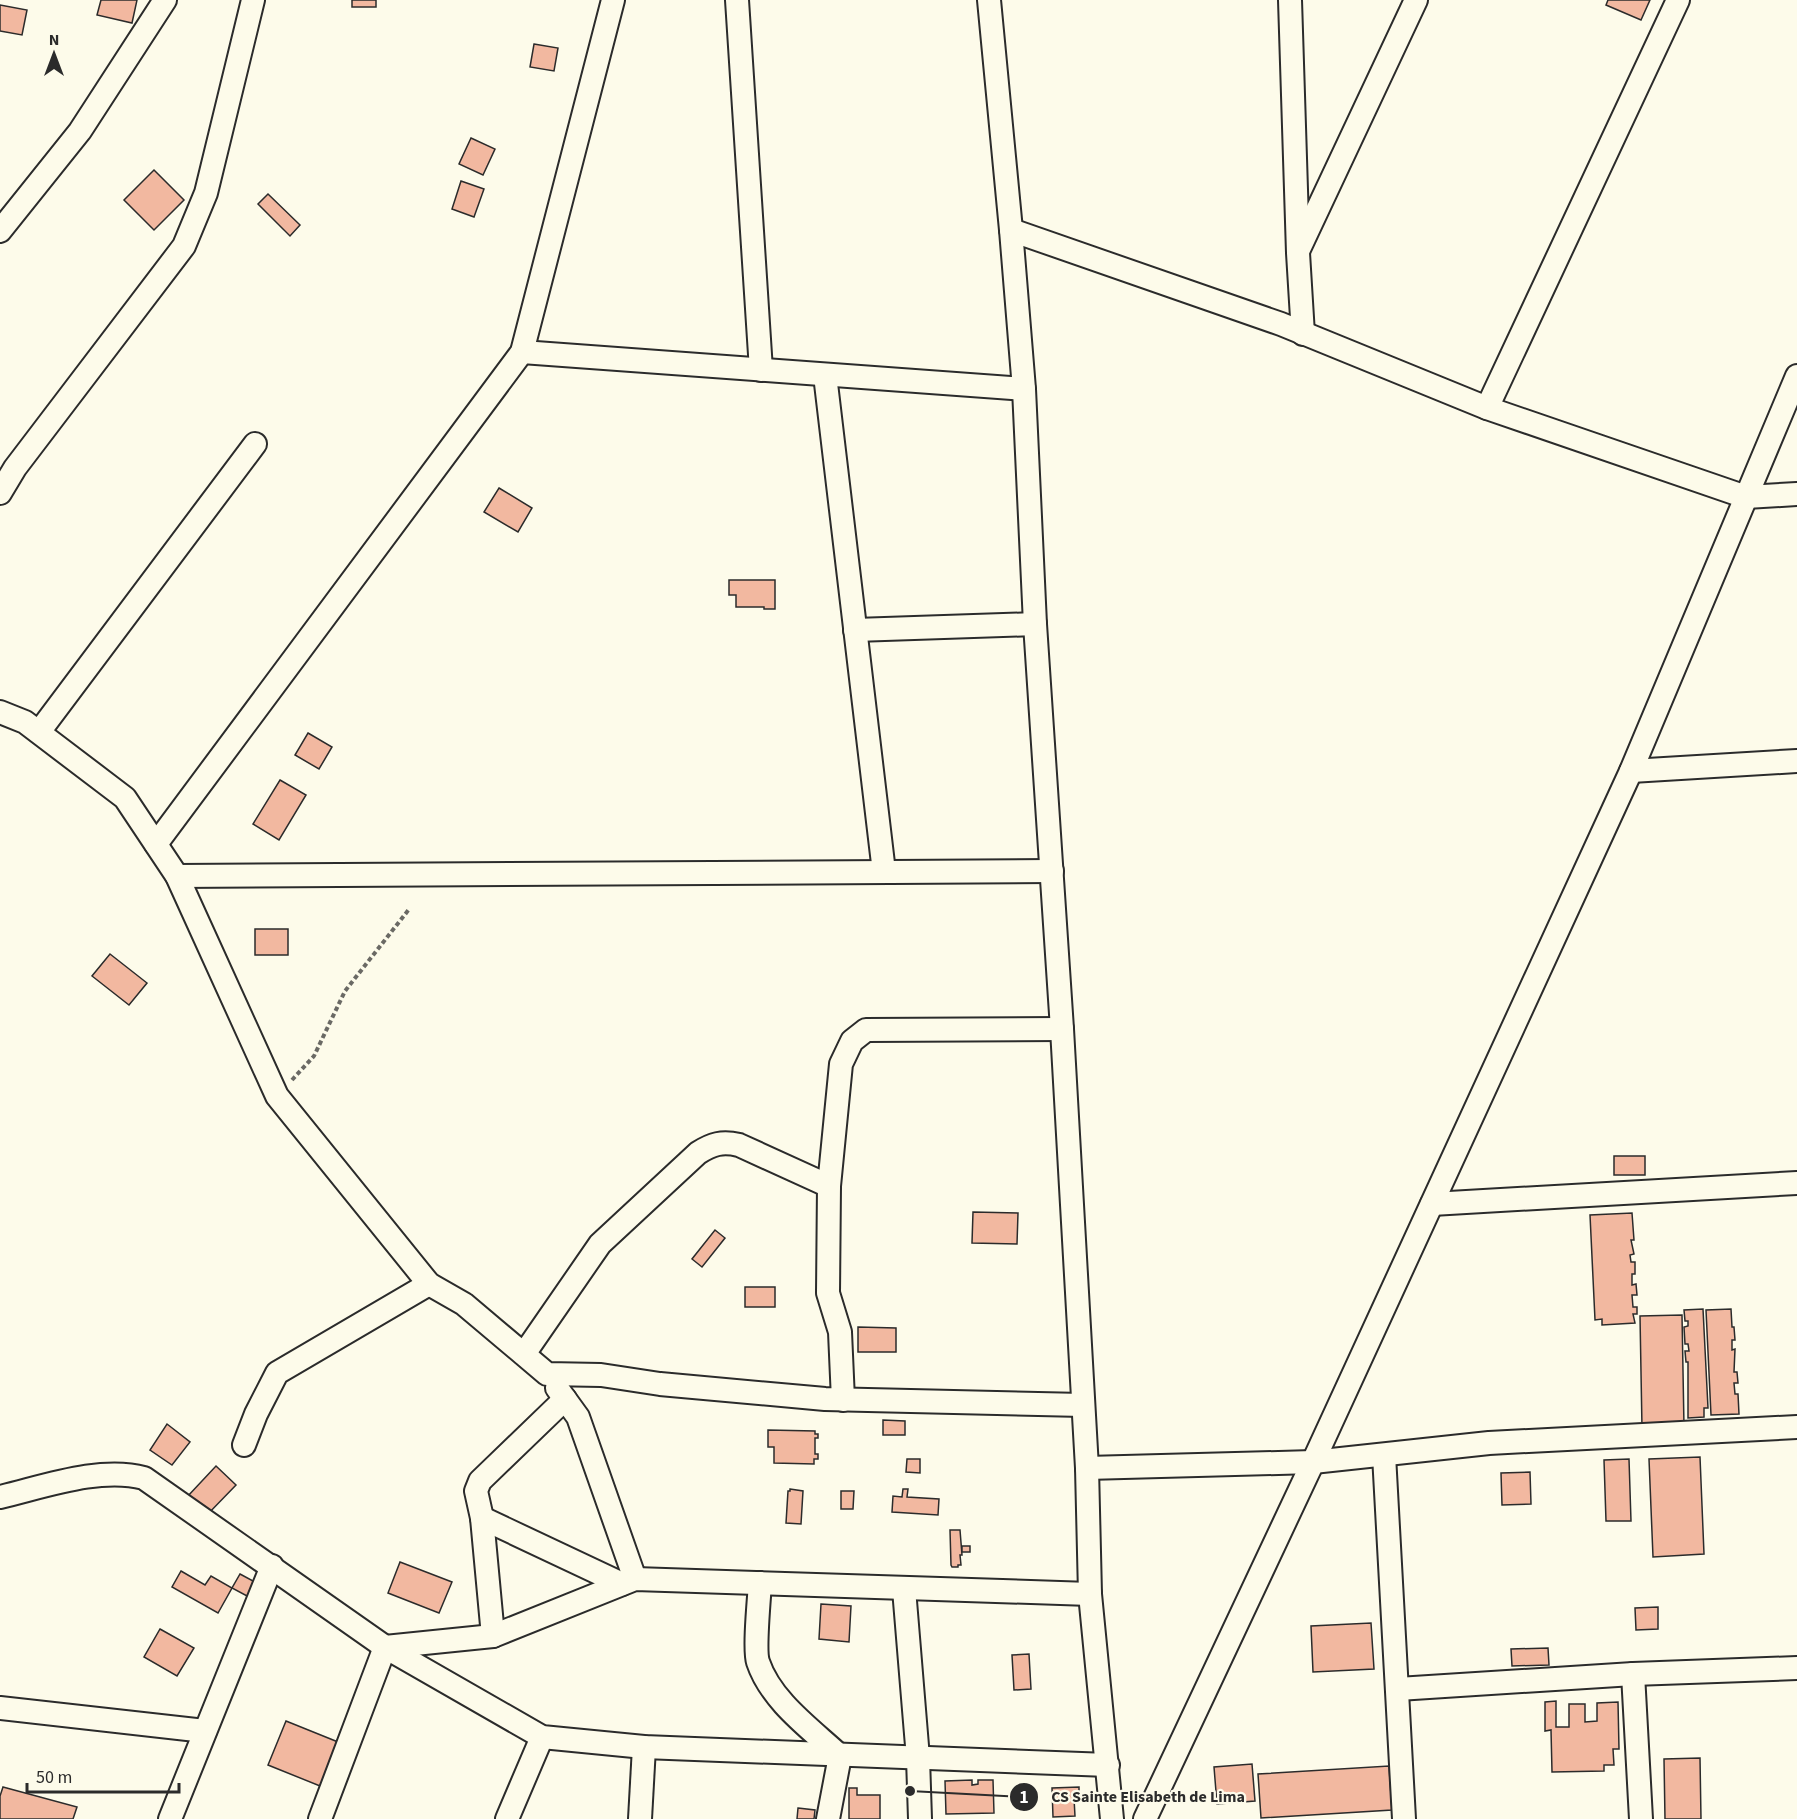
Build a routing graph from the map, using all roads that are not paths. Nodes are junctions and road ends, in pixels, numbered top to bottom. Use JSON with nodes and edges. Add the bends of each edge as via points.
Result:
{"nodes":[{"id":1,"x":165,"y":0,"type":"edge"},
{"id":2,"x":253,"y":0,"type":"edge"},
{"id":3,"x":613,"y":0,"type":"edge"},
{"id":4,"x":737,"y":0,"type":"edge"},
{"id":5,"x":989,"y":0,"type":"edge"},
{"id":6,"x":1290,"y":0,"type":"edge"},
{"id":7,"x":1416,"y":0,"type":"edge"},
{"id":8,"x":1678,"y":0,"type":"edge"},
{"id":9,"x":1011,"y":230,"type":"junction"},
{"id":10,"x":0,"y":231,"type":"edge"},
{"id":11,"x":1298,"y":253,"type":"junction"},
{"id":12,"x":1303,"y":334,"type":"junction"},
{"id":13,"x":522,"y":352,"type":"junction"},
{"id":14,"x":761,"y":370,"type":"junction"},
{"id":15,"x":825,"y":375,"type":"junction"},
{"id":16,"x":1797,"y":376,"type":"edge"},
{"id":17,"x":1024,"y":389,"type":"junction"},
{"id":18,"x":1486,"y":408,"type":"junction"},
{"id":19,"x":255,"y":444,"type":"dead end"},
{"id":20,"x":7,"y":462,"type":"edge"},
{"id":21,"x":0,"y":493,"type":"edge"},
{"id":22,"x":1797,"y":494,"type":"edge"},
{"id":23,"x":1746,"y":497,"type":"junction"},
{"id":24,"x":1035,"y":624,"type":"junction"},
{"id":25,"x":855,"y":630,"type":"junction"},
{"id":26,"x":0,"y":712,"type":"edge"},
{"id":27,"x":39,"y":732,"type":"junction"},
{"id":28,"x":1797,"y":761,"type":"edge"},
{"id":29,"x":1631,"y":771,"type":"junction"},
{"id":30,"x":156,"y":843,"type":"junction"},
{"id":31,"x":1052,"y":871,"type":"junction"},
{"id":32,"x":884,"y":872,"type":"junction"},
{"id":33,"x":177,"y":876,"type":"junction"},
{"id":34,"x":1062,"y":1029,"type":"junction"},
{"id":35,"x":1797,"y":1183,"type":"edge"},
{"id":36,"x":829,"y":1186,"type":"junction"},
{"id":37,"x":1432,"y":1204,"type":"junction"},
{"id":38,"x":429,"y":1284,"type":"junction"},
{"id":39,"x":524,"y":1354,"type":"junction"},
{"id":40,"x":547,"y":1374,"type":"junction"},
{"id":41,"x":565,"y":1399,"type":"junction"},
{"id":42,"x":843,"y":1400,"type":"junction"},
{"id":43,"x":1083,"y":1405,"type":"junction"},
{"id":44,"x":1797,"y":1427,"type":"edge"},
{"id":45,"x":244,"y":1445,"type":"dead end"},
{"id":46,"x":1384,"y":1455,"type":"junction"},
{"id":47,"x":1313,"y":1462,"type":"junction"},
{"id":48,"x":1087,"y":1468,"type":"junction"},
{"id":49,"x":0,"y":1497,"type":"edge"},
{"id":50,"x":482,"y":1518,"type":"junction"},
{"id":51,"x":272,"y":1566,"type":"junction"},
{"id":52,"x":629,"y":1581,"type":"junction"},
{"id":53,"x":760,"y":1583,"type":"junction"},
{"id":54,"x":904,"y":1589,"type":"junction"},
{"id":55,"x":1090,"y":1594,"type":"junction"},
{"id":56,"x":493,"y":1636,"type":"junction"},
{"id":57,"x":385,"y":1647,"type":"junction"},
{"id":58,"x":1797,"y":1668,"type":"edge"},
{"id":59,"x":1633,"y":1674,"type":"junction"},
{"id":60,"x":1398,"y":1689,"type":"junction"},
{"id":61,"x":0,"y":1708,"type":"edge"},
{"id":62,"x":205,"y":1731,"type":"junction"},
{"id":63,"x":542,"y":1737,"type":"junction"},
{"id":64,"x":644,"y":1748,"type":"junction"},
{"id":65,"x":840,"y":1755,"type":"junction"},
{"id":66,"x":918,"y":1758,"type":"junction"},
{"id":67,"x":1108,"y":1765,"type":"junction"},
{"id":68,"x":170,"y":1819,"type":"edge"},
{"id":69,"x":320,"y":1819,"type":"edge"},
{"id":70,"x":507,"y":1819,"type":"edge"},
{"id":71,"x":640,"y":1819,"type":"edge"},
{"id":72,"x":828,"y":1819,"type":"edge"},
{"id":73,"x":920,"y":1819,"type":"edge"},
{"id":74,"x":1112,"y":1819,"type":"edge"},
{"id":75,"x":1145,"y":1819,"type":"edge"},
{"id":76,"x":1404,"y":1819,"type":"edge"},
{"id":77,"x":1641,"y":1819,"type":"edge"}],
"edges":[{"from":1,"to":10,"type":"street","via":[[80,130]]},
{"from":2,"to":20,"type":"street","via":[[206,193],[184,246]]},
{"from":3,"to":13,"type":"street"},
{"from":4,"to":14,"type":"street"},
{"from":5,"to":9,"type":"street"},
{"from":6,"to":11,"type":"street"},
{"from":7,"to":11,"type":"street"},
{"from":8,"to":18,"type":"street"},
{"from":9,"to":12,"type":"street"},
{"from":9,"to":17,"type":"street"},
{"from":11,"to":12,"type":"street"},
{"from":12,"to":18,"type":"street"},
{"from":13,"to":14,"type":"street"},
{"from":13,"to":30,"type":"street"},
{"from":14,"to":15,"type":"street"},
{"from":15,"to":17,"type":"street"},
{"from":15,"to":25,"type":"street"},
{"from":16,"to":23,"type":"street"},
{"from":17,"to":24,"type":"street"},
{"from":18,"to":23,"type":"street"},
{"from":19,"to":27,"type":"street"},
{"from":20,"to":21,"type":"street"},
{"from":22,"to":23,"type":"street"},
{"from":23,"to":29,"type":"street"},
{"from":24,"to":25,"type":"street"},
{"from":24,"to":31,"type":"street"},
{"from":25,"to":32,"type":"street"},
{"from":26,"to":27,"type":"street"},
{"from":27,"to":30,"type":"street","via":[[125,798]]},
{"from":28,"to":29,"type":"street"},
{"from":29,"to":37,"type":"street"},
{"from":30,"to":33,"type":"street"},
{"from":31,"to":32,"type":"street"},
{"from":31,"to":34,"type":"street"},
{"from":32,"to":33,"type":"street"},
{"from":33,"to":38,"type":"street","via":[[277,1096]]},
{"from":34,"to":36,"type":"street","via":[[866,1030],[852,1041],[841,1064]]},
{"from":34,"to":43,"type":"street"},
{"from":35,"to":37,"type":"street"},
{"from":36,"to":39,"type":"street","via":[[739,1145],[711,1145],[600,1244]]},
{"from":36,"to":42,"type":"street","via":[[828,1293],[840,1332]]},
{"from":37,"to":47,"type":"street"},
{"from":38,"to":39,"type":"street","via":[[464,1304]]},
{"from":38,"to":45,"type":"street","via":[[277,1373]]},
{"from":39,"to":40,"type":"street"},
{"from":40,"to":41,"type":"street"},
{"from":40,"to":42,"type":"street","via":[[602,1375]]},
{"from":41,"to":50,"type":"street","via":[[480,1481],[476,1491]]},
{"from":41,"to":52,"type":"street","via":[[578,1417]]},
{"from":42,"to":43,"type":"street"},
{"from":43,"to":48,"type":"street"},
{"from":44,"to":46,"type":"street","via":[[1489,1443]]},
{"from":46,"to":47,"type":"street"},
{"from":46,"to":60,"type":"street"},
{"from":47,"to":48,"type":"street"},
{"from":47,"to":75,"type":"street"},
{"from":48,"to":55,"type":"street"},
{"from":49,"to":51,"type":"street","via":[[77,1479],[127,1473],[144,1478]]},
{"from":50,"to":52,"type":"street"},
{"from":50,"to":56,"type":"street"},
{"from":51,"to":57,"type":"street"},
{"from":51,"to":62,"type":"street"},
{"from":52,"to":53,"type":"street"},
{"from":52,"to":56,"type":"street"},
{"from":53,"to":54,"type":"street"},
{"from":53,"to":65,"type":"street","via":[[757,1660],[768,1684],[784,1704]]},
{"from":54,"to":55,"type":"street"},
{"from":54,"to":66,"type":"street"},
{"from":55,"to":67,"type":"street"},
{"from":56,"to":57,"type":"street"},
{"from":57,"to":63,"type":"street"},
{"from":57,"to":69,"type":"street"},
{"from":58,"to":59,"type":"street"},
{"from":59,"to":60,"type":"street"},
{"from":59,"to":77,"type":"street"},
{"from":60,"to":76,"type":"street"},
{"from":61,"to":62,"type":"street"},
{"from":62,"to":68,"type":"street"},
{"from":63,"to":64,"type":"street"},
{"from":63,"to":70,"type":"street"},
{"from":64,"to":65,"type":"street"},
{"from":64,"to":71,"type":"street"},
{"from":65,"to":66,"type":"street"},
{"from":65,"to":72,"type":"street"},
{"from":66,"to":67,"type":"street"},
{"from":66,"to":73,"type":"street"},
{"from":67,"to":74,"type":"street"}]}
